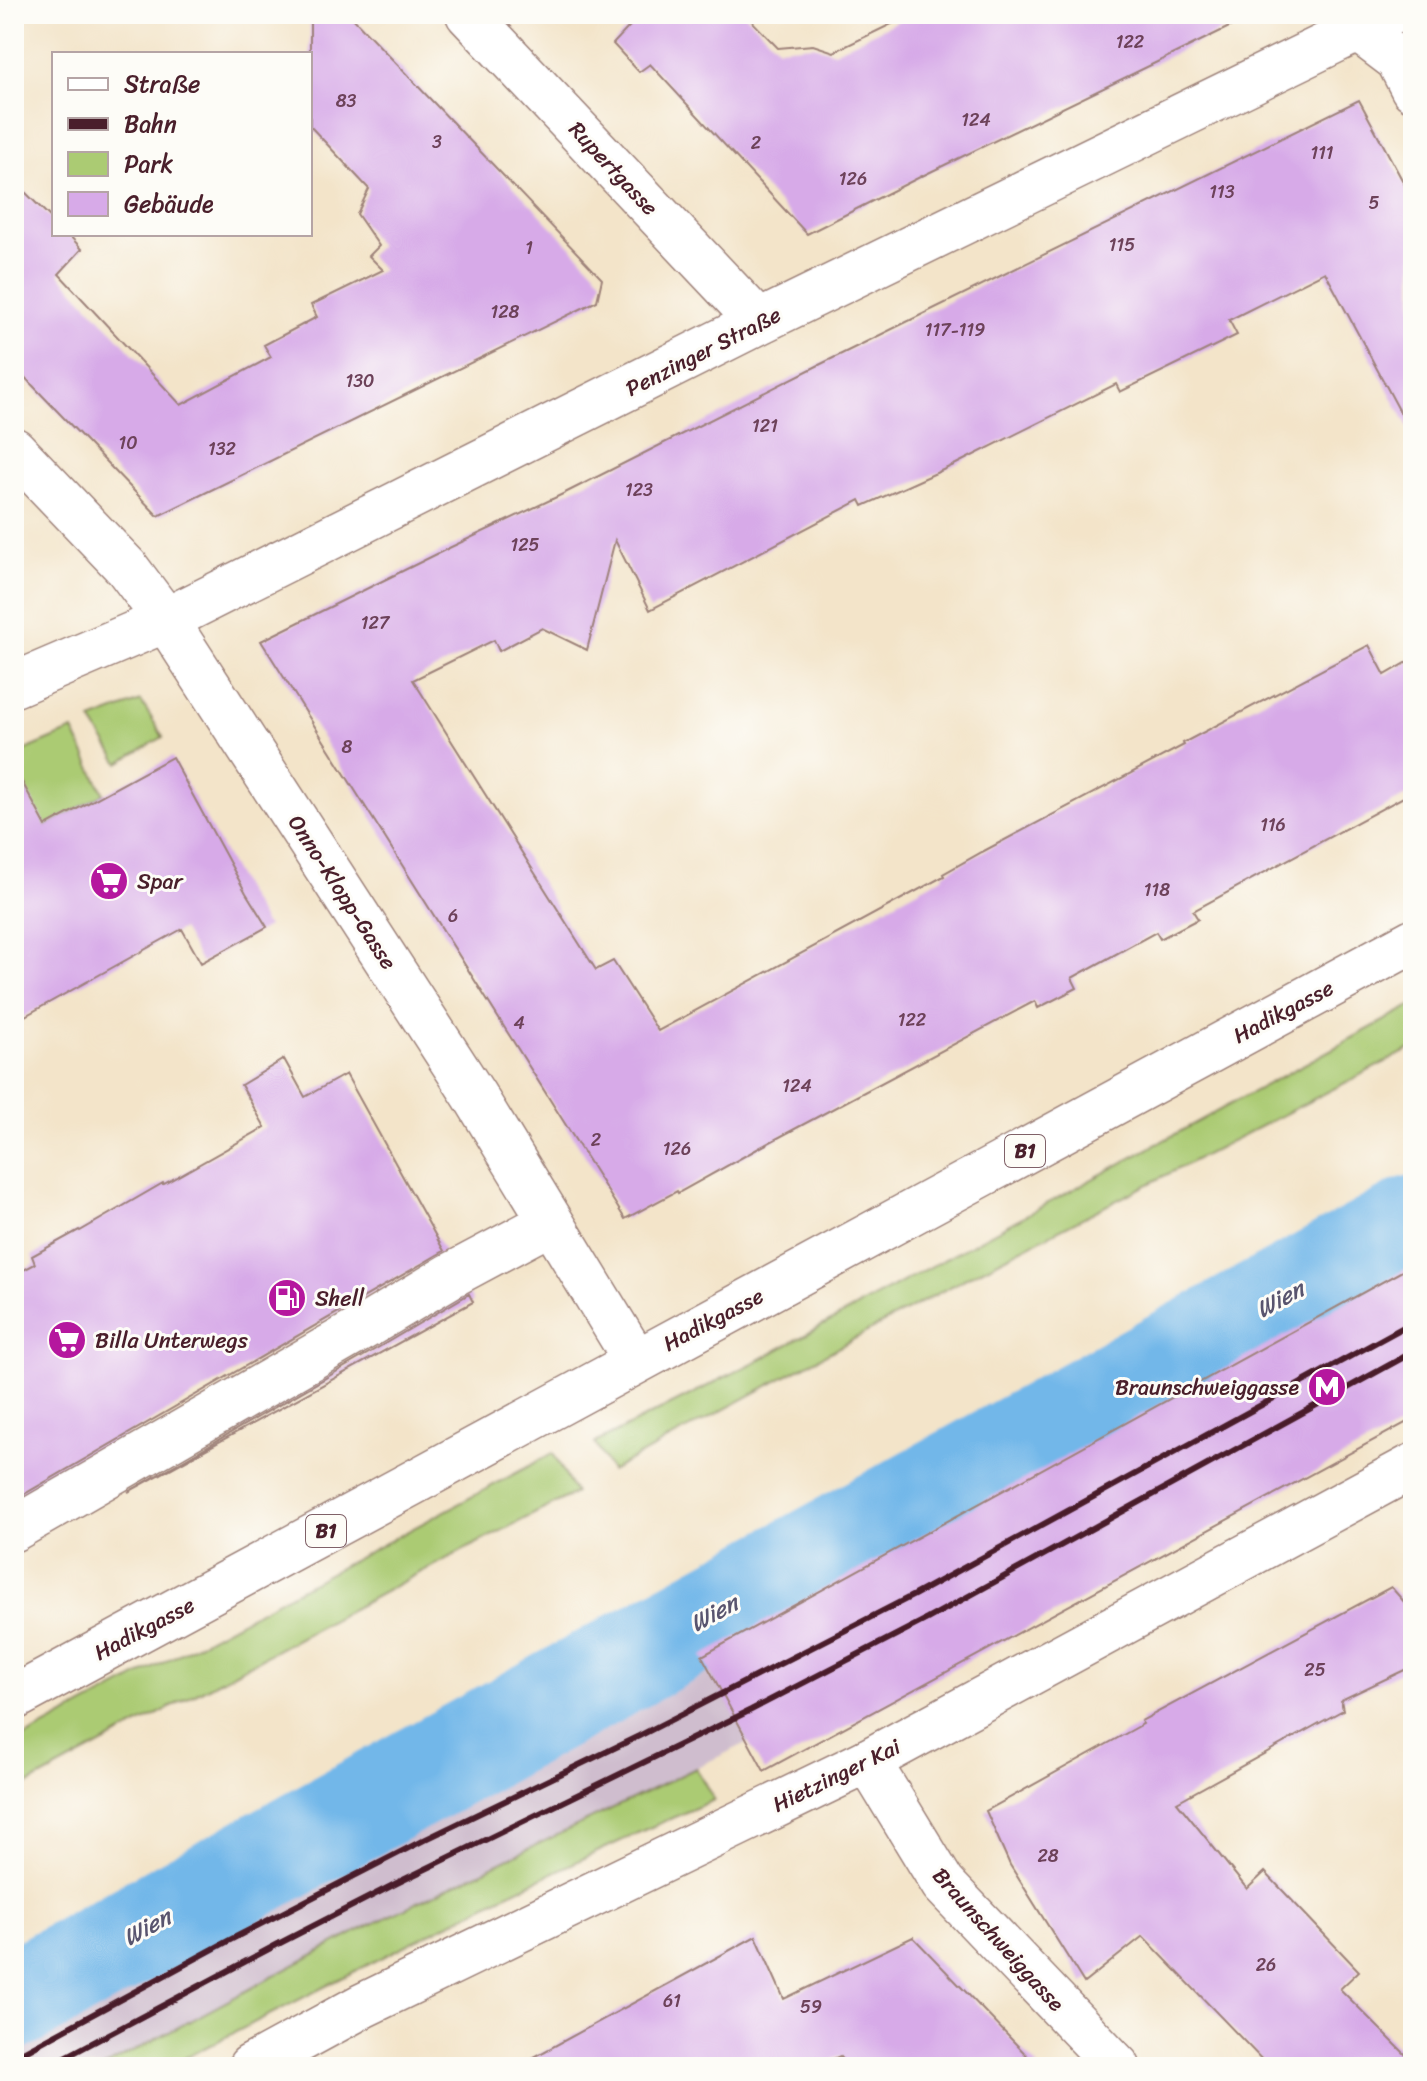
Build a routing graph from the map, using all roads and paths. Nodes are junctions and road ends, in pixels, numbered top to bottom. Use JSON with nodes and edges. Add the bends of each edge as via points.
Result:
{"nodes":[{"id":1,"x":468,"y":14,"type":"edge"},
{"id":2,"x":1362,"y":19,"type":"edge"},
{"id":3,"x":1413,"y":89,"type":"edge"},
{"id":4,"x":759,"y":322,"type":"junction"},
{"id":5,"x":14,"y":450,"type":"edge"},
{"id":6,"x":166,"y":620,"type":"junction"},
{"id":7,"x":14,"y":685,"type":"edge"},
{"id":8,"x":1413,"y":941,"type":"edge"},
{"id":9,"x":551,"y":1222,"type":"junction"},
{"id":10,"x":636,"y":1361,"type":"junction"},
{"id":11,"x":1413,"y":1466,"type":"edge"},
{"id":12,"x":14,"y":1529,"type":"edge"},
{"id":13,"x":14,"y":1698,"type":"edge"},
{"id":14,"x":868,"y":1761,"type":"junction"},
{"id":15,"x":250,"y":2067,"type":"edge"},
{"id":16,"x":1118,"y":2067,"type":"edge"}],
"edges":[{"from":1,"to":4,"type":"street","name":"Rupertgasse"},
{"from":2,"to":3,"type":"street","via":[[1398,60]]},
{"from":2,"to":4,"type":"street","name":"Penzinger Straße"},
{"from":4,"to":6,"type":"street","name":"Penzinger Straße"},
{"from":5,"to":6,"type":"street","name":"Onno-Klopp-Gasse","via":[[127,568]]},
{"from":6,"to":7,"type":"street","name":"Penzinger Straße"},
{"from":6,"to":9,"type":"street","name":"Onno-Klopp-Gasse"},
{"from":8,"to":10,"type":"street","name":"Hadikgasse","number":"B1"},
{"from":9,"to":10,"type":"street","name":"Onno-Klopp-Gasse"},
{"from":9,"to":12,"type":"street"},
{"from":10,"to":13,"type":"street","name":"Hadikgasse","number":"B1"},
{"from":11,"to":14,"type":"street","name":"Hietzinger Kai"},
{"from":14,"to":15,"type":"street","name":"Hietzinger Kai","via":[[376,1999]]},
{"from":14,"to":16,"type":"street","name":"Braunschweiggasse","via":[[943,1884]]}]}
